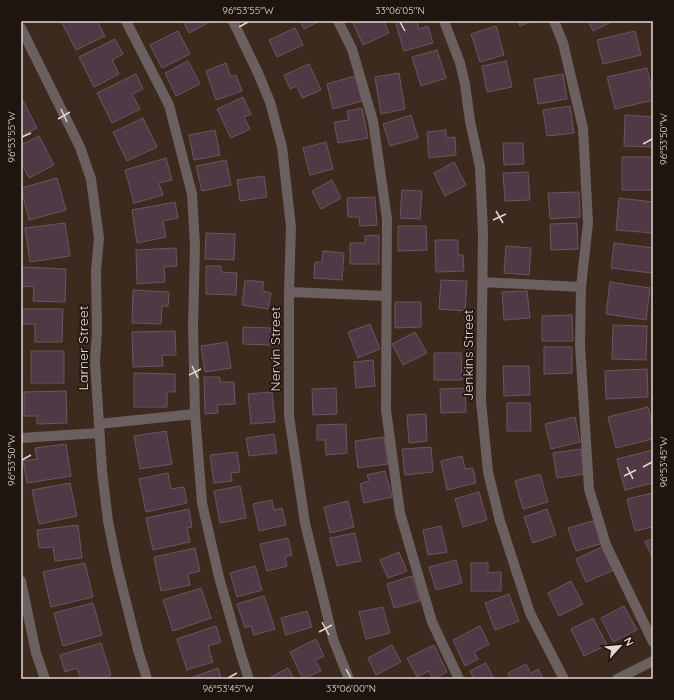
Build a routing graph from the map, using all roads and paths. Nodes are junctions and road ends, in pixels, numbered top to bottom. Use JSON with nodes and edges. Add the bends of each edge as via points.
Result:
{"nodes":[{"id":1,"x":126,"y":21,"type":"edge"},
{"id":2,"x":233,"y":21,"type":"edge"},
{"id":3,"x":338,"y":21,"type":"edge"},
{"id":4,"x":444,"y":21,"type":"edge"},
{"id":5,"x":554,"y":21,"type":"edge"},
{"id":6,"x":21,"y":28,"type":"edge"},
{"id":7,"x":482,"y":282,"type":"junction"},
{"id":8,"x":581,"y":287,"type":"junction"},
{"id":9,"x":289,"y":292,"type":"junction"},
{"id":10,"x":387,"y":296,"type":"junction"},
{"id":11,"x":195,"y":414,"type":"junction"},
{"id":12,"x":99,"y":428,"type":"junction"},
{"id":13,"x":21,"y":438,"type":"edge"},
{"id":14,"x":21,"y":581,"type":"edge"},
{"id":15,"x":653,"y":642,"type":"edge"},
{"id":16,"x":653,"y":661,"type":"edge"},
{"id":17,"x":45,"y":679,"type":"edge"},
{"id":18,"x":146,"y":679,"type":"edge"},
{"id":19,"x":249,"y":679,"type":"edge"},
{"id":20,"x":349,"y":679,"type":"edge"},
{"id":21,"x":459,"y":679,"type":"edge"},
{"id":22,"x":564,"y":679,"type":"edge"},
{"id":23,"x":617,"y":679,"type":"edge"}],
"edges":[{"from":1,"to":11,"type":"street","via":[[169,105],[192,194],[195,246]]},
{"from":2,"to":9,"type":"street","name":"Nervin Street","via":[[270,102],[282,147],[291,227]]},
{"from":3,"to":10,"type":"street","via":[[352,49],[373,121],[387,219]]},
{"from":4,"to":7,"type":"street","name":"Jenkins Street","via":[[460,63],[480,167]]},
{"from":5,"to":8,"type":"street","via":[[563,43],[583,128],[588,223]]},
{"from":6,"to":12,"type":"street","name":"Larner Street","via":[[80,147],[91,179],[99,238],[95,360]]},
{"from":7,"to":8,"type":"street"},
{"from":7,"to":22,"type":"street","name":"Jenkins Street","via":[[480,401],[488,472],[500,522],[530,613]]},
{"from":8,"to":15,"type":"street","via":[[580,345],[589,489],[606,545]]},
{"from":9,"to":10,"type":"street"},
{"from":9,"to":20,"type":"street","name":"Nervin Street","via":[[289,416],[304,516],[333,639]]},
{"from":10,"to":21,"type":"street","via":[[386,410],[400,513],[432,622]]},
{"from":11,"to":12,"type":"street"},
{"from":11,"to":19,"type":"street","via":[[202,503],[219,578]]},
{"from":12,"to":13,"type":"street"},
{"from":12,"to":18,"type":"street","name":"Larner Street","via":[[112,544]]},
{"from":14,"to":17,"type":"street","via":[[36,653]]},
{"from":16,"to":23,"type":"street"}]}
